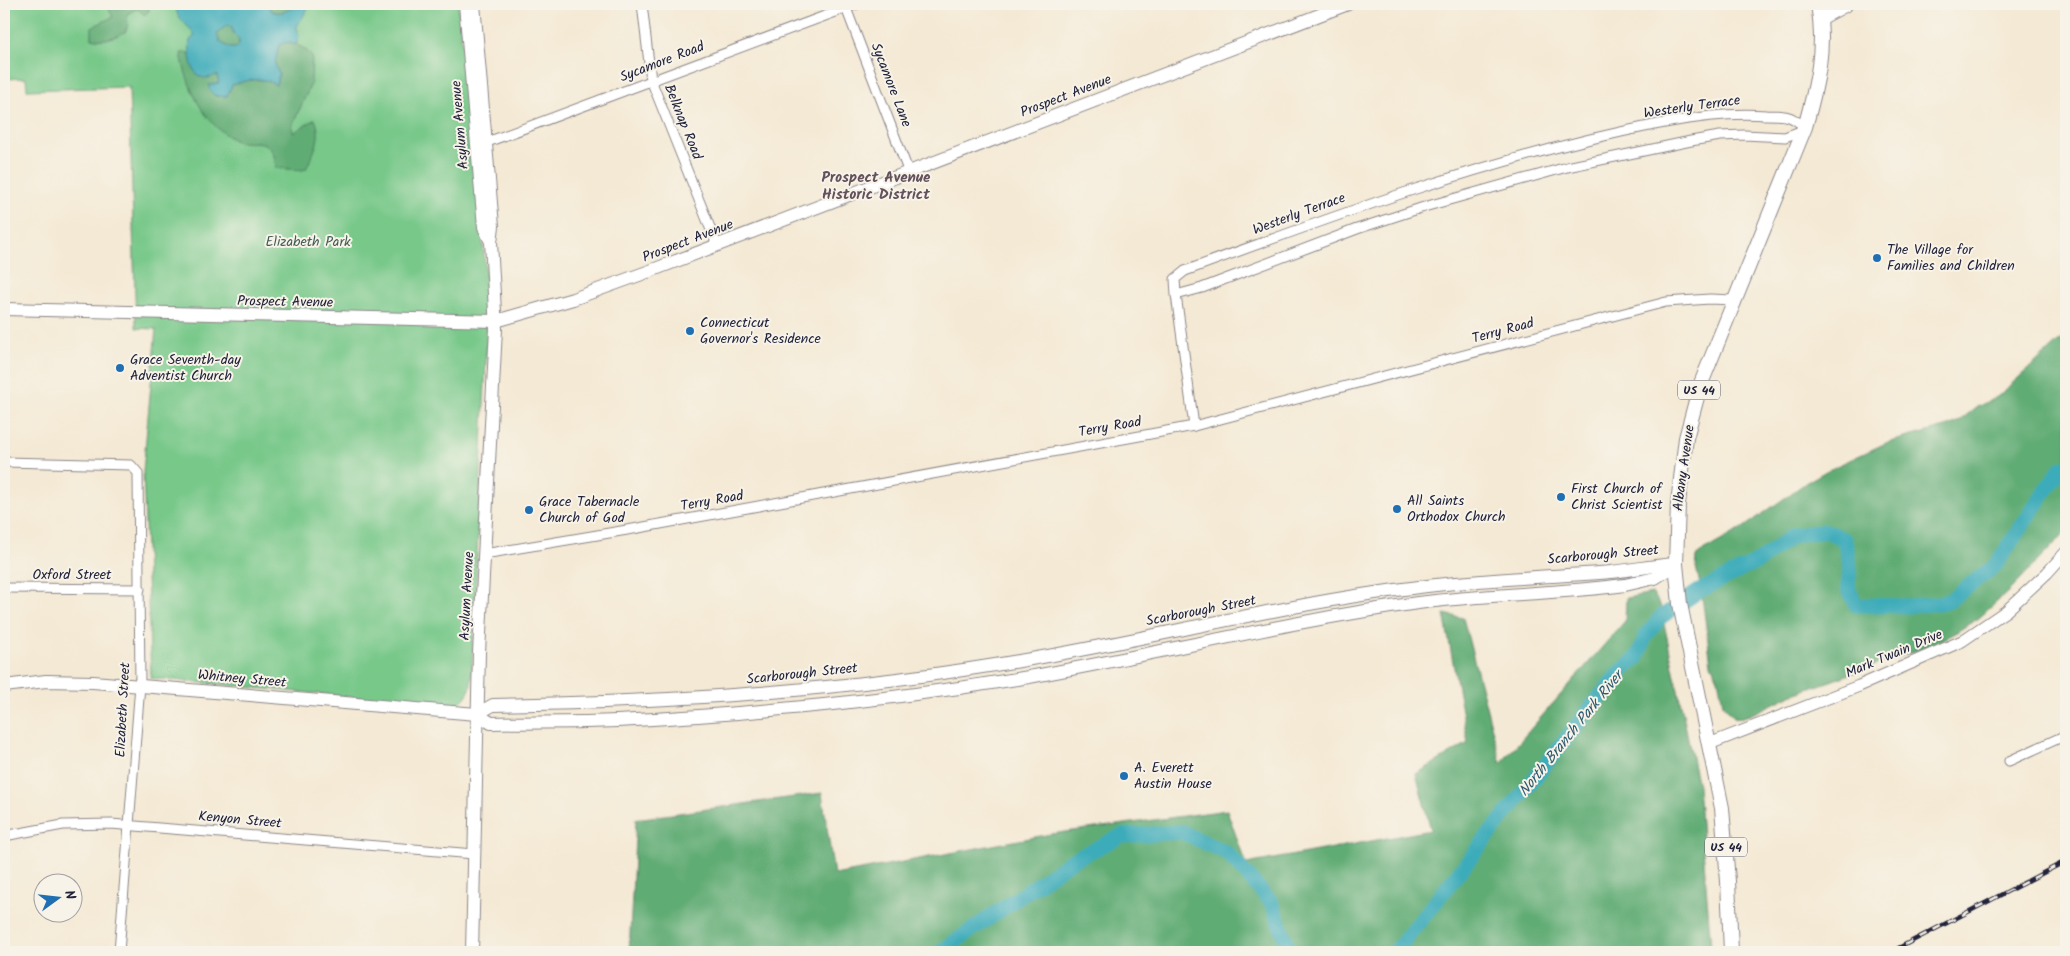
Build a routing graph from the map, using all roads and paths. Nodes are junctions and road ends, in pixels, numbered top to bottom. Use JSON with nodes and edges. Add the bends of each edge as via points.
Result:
{"nodes":[{"id":1,"x":465,"y":4,"type":"edge"},
{"id":2,"x":474,"y":4,"type":"edge"},
{"id":3,"x":642,"y":4,"type":"edge"},
{"id":4,"x":857,"y":4,"type":"edge"},
{"id":5,"x":1348,"y":4,"type":"edge"},
{"id":6,"x":1818,"y":4,"type":"edge"},
{"id":7,"x":1846,"y":4,"type":"edge"},
{"id":8,"x":846,"y":8,"type":"junction"},
{"id":9,"x":1820,"y":18,"type":"junction"},
{"id":10,"x":651,"y":80,"type":"junction"},
{"id":11,"x":1805,"y":127,"type":"junction"},
{"id":12,"x":482,"y":145,"type":"junction"},
{"id":13,"x":909,"y":173,"type":"junction"},
{"id":14,"x":717,"y":246,"type":"junction"},
{"id":15,"x":1176,"y":295,"type":"junction"},
{"id":16,"x":1734,"y":300,"type":"junction"},
{"id":17,"x":4,"y":309,"type":"edge"},
{"id":18,"x":496,"y":321,"type":"junction"},
{"id":19,"x":1194,"y":426,"type":"junction"},
{"id":20,"x":4,"y":462,"type":"edge"},
{"id":21,"x":2066,"y":552,"type":"edge"},
{"id":22,"x":484,"y":554,"type":"junction"},
{"id":23,"x":1676,"y":564,"type":"junction"},
{"id":24,"x":1419,"y":587,"type":"junction"},
{"id":25,"x":4,"y":588,"type":"edge"},
{"id":26,"x":140,"y":588,"type":"junction"},
{"id":27,"x":1322,"y":602,"type":"junction"},
{"id":28,"x":1421,"y":603,"type":"junction"},
{"id":29,"x":1323,"y":618,"type":"junction"},
{"id":30,"x":1171,"y":633,"type":"junction"},
{"id":31,"x":1175,"y":649,"type":"junction"},
{"id":32,"x":1023,"y":661,"type":"junction"},
{"id":33,"x":1027,"y":677,"type":"junction"},
{"id":34,"x":888,"y":680,"type":"junction"},
{"id":35,"x":140,"y":685,"type":"junction"},
{"id":36,"x":4,"y":686,"type":"edge"},
{"id":37,"x":726,"y":697,"type":"junction"},
{"id":38,"x":891,"y":697,"type":"junction"},
{"id":39,"x":614,"y":703,"type":"junction"},
{"id":40,"x":477,"y":714,"type":"junction"},
{"id":41,"x":727,"y":714,"type":"junction"},
{"id":42,"x":615,"y":721,"type":"junction"},
{"id":43,"x":2066,"y":735,"type":"edge"},
{"id":44,"x":1709,"y":744,"type":"junction"},
{"id":45,"x":2009,"y":761,"type":"dead end"},
{"id":46,"x":130,"y":824,"type":"junction"},
{"id":47,"x":4,"y":836,"type":"edge"},
{"id":48,"x":474,"y":854,"type":"junction"},
{"id":49,"x":119,"y":952,"type":"edge"},
{"id":50,"x":472,"y":952,"type":"edge"},
{"id":51,"x":1731,"y":952,"type":"edge"}],
"edges":[{"from":1,"to":12,"type":"main road","name":"Asylum Avenue"},
{"from":2,"to":12,"type":"main road","name":"Asylum Avenue"},
{"from":3,"to":10,"type":"street","name":"Belknap Road"},
{"from":4,"to":8,"type":"street","name":"Sycamore Road"},
{"from":5,"to":13,"type":"main road","name":"Prospect Avenue"},
{"from":6,"to":9,"type":"main road","name":"Albany Avenue","number":"US 44"},
{"from":7,"to":9,"type":"main road"},
{"from":8,"to":10,"type":"street","name":"Sycamore Road"},
{"from":8,"to":13,"type":"street","name":"Sycamore Lane"},
{"from":9,"to":11,"type":"main road","name":"Albany Avenue","number":"US 44","via":[[1820,64]]},
{"from":10,"to":12,"type":"street","name":"Sycamore Road"},
{"from":10,"to":14,"type":"street","name":"Belknap Road"},
{"from":11,"to":15,"type":"street","via":[[1785,137],[1744,135],[1706,138],[1567,167],[1424,207]]},
{"from":11,"to":15,"type":"street","name":"Westerly Terrace","via":[[1785,116],[1742,113],[1684,120],[1616,133],[1472,170],[1185,270],[1175,279]]},
{"from":11,"to":16,"type":"main road","name":"Albany Avenue","number":"US 44"},
{"from":12,"to":18,"type":"main road","name":"Asylum Avenue","via":[[493,226],[491,242]]},
{"from":13,"to":14,"type":"main road","name":"Prospect Avenue"},
{"from":14,"to":18,"type":"main road","name":"Prospect Avenue","via":[[573,299]]},
{"from":15,"to":19,"type":"street","name":"Westerly Terrace"},
{"from":16,"to":19,"type":"street","name":"Terry Road","via":[[1666,302]]},
{"from":16,"to":23,"type":"main road","name":"Albany Avenue","number":"US 44","via":[[1700,386],[1688,429],[1678,503]]},
{"from":17,"to":18,"type":"main road","name":"Prospect Avenue"},
{"from":18,"to":22,"type":"main road","name":"Asylum Avenue"},
{"from":19,"to":22,"type":"street","name":"Terry Road"},
{"from":20,"to":26,"type":"street","name":"Elizabeth Street","via":[[131,465],[136,469],[139,478]]},
{"from":21,"to":44,"type":"street","name":"Mark Twain Drive","via":[[2006,611],[1962,641]]},
{"from":22,"to":40,"type":"main road","name":"Asylum Avenue"},
{"from":23,"to":24,"type":"main road","name":"Scarborough Street"},
{"from":23,"to":28,"type":"main road","name":"Scarborough Street","via":[[1655,578],[1625,585]]},
{"from":23,"to":44,"type":"main road","name":"Albany Avenue","number":"US 44","via":[[1682,619]]},
{"from":24,"to":27,"type":"main road","name":"Scarborough Street"},
{"from":24,"to":28,"type":"main road"},
{"from":25,"to":26,"type":"street","name":"Oxford Street"},
{"from":26,"to":35,"type":"street","name":"Elizabeth Street"},
{"from":27,"to":29,"type":"main road"},
{"from":27,"to":30,"type":"main road","name":"Scarborough Street"},
{"from":28,"to":29,"type":"main road","name":"Scarborough Street"},
{"from":29,"to":31,"type":"main road","name":"Scarborough Street"},
{"from":30,"to":31,"type":"main road"},
{"from":30,"to":32,"type":"main road","name":"Scarborough Street"},
{"from":31,"to":33,"type":"main road","name":"Scarborough Street"},
{"from":32,"to":33,"type":"main road"},
{"from":32,"to":34,"type":"main road","name":"Scarborough Street"},
{"from":33,"to":38,"type":"main road","name":"Scarborough Street"},
{"from":34,"to":37,"type":"main road","name":"Scarborough Street"},
{"from":34,"to":38,"type":"main road"},
{"from":35,"to":36,"type":"main road","name":"Whitney Street","via":[[61,681]]},
{"from":35,"to":40,"type":"main road","name":"Whitney Street"},
{"from":35,"to":46,"type":"street","name":"Elizabeth Street"},
{"from":37,"to":39,"type":"main road","name":"Scarborough Street"},
{"from":37,"to":41,"type":"main road"},
{"from":38,"to":41,"type":"main road","name":"Scarborough Street"},
{"from":39,"to":40,"type":"main road","name":"Scarborough Street","via":[[493,705]]},
{"from":39,"to":42,"type":"main road"},
{"from":40,"to":42,"type":"main road","name":"Scarborough Street","via":[[491,723]]},
{"from":40,"to":48,"type":"main road","name":"Asylum Avenue"},
{"from":41,"to":42,"type":"main road","name":"Scarborough Street"},
{"from":43,"to":45,"type":"street"},
{"from":44,"to":51,"type":"main road","name":"Albany Avenue","number":"US 44","via":[[1725,836]]},
{"from":46,"to":47,"type":"street","name":"Kenyon Street","via":[[80,824]]},
{"from":46,"to":48,"type":"street","name":"Kenyon Street"},
{"from":46,"to":49,"type":"street","name":"Elizabeth Street"},
{"from":48,"to":50,"type":"main road","name":"Asylum Avenue"}]}
